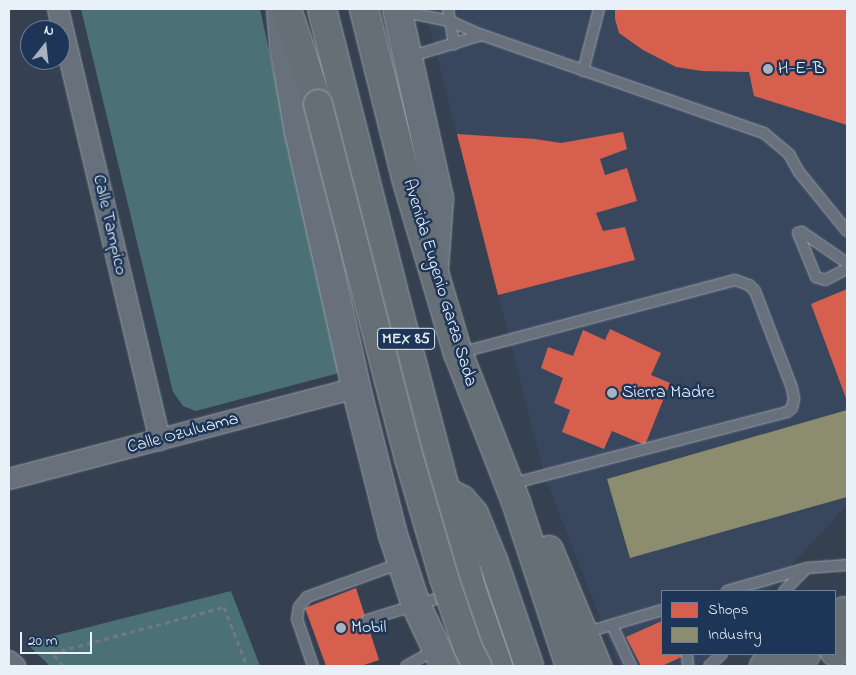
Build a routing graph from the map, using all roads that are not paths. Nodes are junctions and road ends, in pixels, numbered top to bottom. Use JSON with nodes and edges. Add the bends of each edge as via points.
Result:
{"nodes":[{"id":1,"x":58,"y":9,"type":"edge"},
{"id":2,"x":282,"y":9,"type":"edge"},
{"id":3,"x":287,"y":9,"type":"edge"},
{"id":4,"x":322,"y":9,"type":"edge"},
{"id":5,"x":364,"y":9,"type":"edge"},
{"id":6,"x":448,"y":9,"type":"edge"},
{"id":7,"x":599,"y":9,"type":"edge"},
{"id":8,"x":398,"y":10,"type":"edge"},
{"id":9,"x":450,"y":20,"type":"junction"},
{"id":10,"x":482,"y":35,"type":"junction"},
{"id":11,"x":454,"y":44,"type":"junction"},
{"id":12,"x":408,"y":57,"type":"junction"},
{"id":13,"x":583,"y":71,"type":"junction"},
{"id":14,"x":847,"y":230,"type":"edge"},
{"id":15,"x":847,"y":263,"type":"edge"},
{"id":16,"x":847,"y":269,"type":"edge"},
{"id":17,"x":433,"y":274,"type":"junction"},
{"id":18,"x":458,"y":353,"type":"junction"},
{"id":19,"x":356,"y":388,"type":"junction"},
{"id":20,"x":160,"y":440,"type":"junction"},
{"id":21,"x":9,"y":479,"type":"edge"},
{"id":22,"x":447,"y":492,"type":"junction"},
{"id":23,"x":516,"y":504,"type":"junction"},
{"id":24,"x":402,"y":562,"type":"junction"},
{"id":25,"x":847,"y":565,"type":"edge"},
{"id":26,"x":806,"y":568,"type":"junction"},
{"id":27,"x":471,"y":588,"type":"junction"},
{"id":28,"x":730,"y":590,"type":"edge"},
{"id":29,"x":785,"y":590,"type":"edge"},
{"id":30,"x":416,"y":605,"type":"junction"},
{"id":31,"x":661,"y":610,"type":"edge"},
{"id":32,"x":367,"y":620,"type":"dead end"},
{"id":33,"x":612,"y":625,"type":"junction"},
{"id":34,"x":583,"y":634,"type":"junction"},
{"id":35,"x":315,"y":637,"type":"dead end"},
{"id":36,"x":847,"y":638,"type":"edge"},
{"id":37,"x":304,"y":640,"type":"junction"},
{"id":38,"x":836,"y":651,"type":"edge"},
{"id":39,"x":721,"y":655,"type":"edge"},
{"id":40,"x":775,"y":655,"type":"edge"},
{"id":41,"x":805,"y":655,"type":"edge"},
{"id":42,"x":832,"y":655,"type":"edge"},
{"id":43,"x":440,"y":658,"type":"edge"},
{"id":44,"x":9,"y":662,"type":"edge"},
{"id":45,"x":15,"y":666,"type":"edge"},
{"id":46,"x":314,"y":666,"type":"edge"},
{"id":47,"x":406,"y":666,"type":"edge"},
{"id":48,"x":477,"y":666,"type":"edge"},
{"id":49,"x":498,"y":666,"type":"edge"},
{"id":50,"x":529,"y":666,"type":"edge"},
{"id":51,"x":570,"y":666,"type":"edge"},
{"id":52,"x":597,"y":666,"type":"edge"},
{"id":53,"x":631,"y":666,"type":"edge"},
{"id":54,"x":709,"y":666,"type":"edge"},
{"id":55,"x":764,"y":666,"type":"edge"},
{"id":56,"x":795,"y":666,"type":"edge"},
{"id":57,"x":821,"y":666,"type":"edge"}],
"edges":[{"from":1,"to":20,"type":"street","name":"Calle Tampico"},
{"from":2,"to":19,"type":"main road","via":[[284,46],[299,132]]},
{"from":3,"to":48,"type":"main road","bridge":true,"via":[[318,104],[409,458],[447,586]]},
{"from":4,"to":22,"type":"main road","number":"MEX 85"},
{"from":5,"to":17,"type":"main road","name":"Avenida Eugenio Garza Sada","number":"MEX 85"},
{"from":6,"to":9,"type":"lane"},
{"from":7,"to":13,"type":"lane"},
{"from":8,"to":9,"type":"lane"},
{"from":8,"to":12,"type":"main road"},
{"from":9,"to":10,"type":"lane"},
{"from":9,"to":11,"type":"lane"},
{"from":10,"to":11,"type":"lane"},
{"from":10,"to":13,"type":"lane"},
{"from":11,"to":12,"type":"lane"},
{"from":12,"to":17,"type":"main road","via":[[439,198]]},
{"from":13,"to":14,"type":"lane","via":[[764,132],[789,154],[799,172]]},
{"from":15,"to":16,"type":"lane","via":[[802,232],[798,233],[816,277],[825,280]]},
{"from":17,"to":18,"type":"main road","name":"Avenida Eugenio Garza Sada","number":"MEX 85"},
{"from":18,"to":23,"type":"main road","name":"Avenida Eugenio Garza Sada","number":"MEX 85"},
{"from":18,"to":23,"type":"lane","via":[[734,280],[749,285],[755,291],[792,388],[792,408]]},
{"from":19,"to":20,"type":"street","name":"Calle Ozuluama"},
{"from":19,"to":24,"type":"main road"},
{"from":20,"to":21,"type":"street","name":"Calle Ozuluama"},
{"from":22,"to":27,"type":"main road","number":"MEX 85"},
{"from":22,"to":50,"type":"main road","via":[[462,500],[474,514]]},
{"from":23,"to":34,"type":"main road","via":[[542,533]]},
{"from":23,"to":51,"type":"main road","name":"Avenida Eugenio Garza Sada","number":"MEX 85"},
{"from":24,"to":30,"type":"main road"},
{"from":24,"to":37,"type":"lane","via":[[307,598],[299,607],[297,619]]},
{"from":25,"to":26,"type":"lane"},
{"from":26,"to":28,"type":"lane"},
{"from":26,"to":29,"type":"lane"},
{"from":27,"to":30,"type":"lane"},
{"from":27,"to":49,"type":"main road","number":"MEX 85"},
{"from":30,"to":32,"type":"lane"},
{"from":30,"to":43,"type":"main road"},
{"from":31,"to":33,"type":"lane"},
{"from":33,"to":34,"type":"lane"},
{"from":33,"to":53,"type":"lane"},
{"from":34,"to":52,"type":"main road"},
{"from":35,"to":37,"type":"lane"},
{"from":36,"to":38,"type":"main road"},
{"from":37,"to":46,"type":"lane"},
{"from":39,"to":54,"type":"lane"},
{"from":40,"to":55,"type":"main road"},
{"from":41,"to":56,"type":"main road"},
{"from":42,"to":57,"type":"main road"},
{"from":43,"to":47,"type":"lane"},
{"from":44,"to":45,"type":"street"}]}
